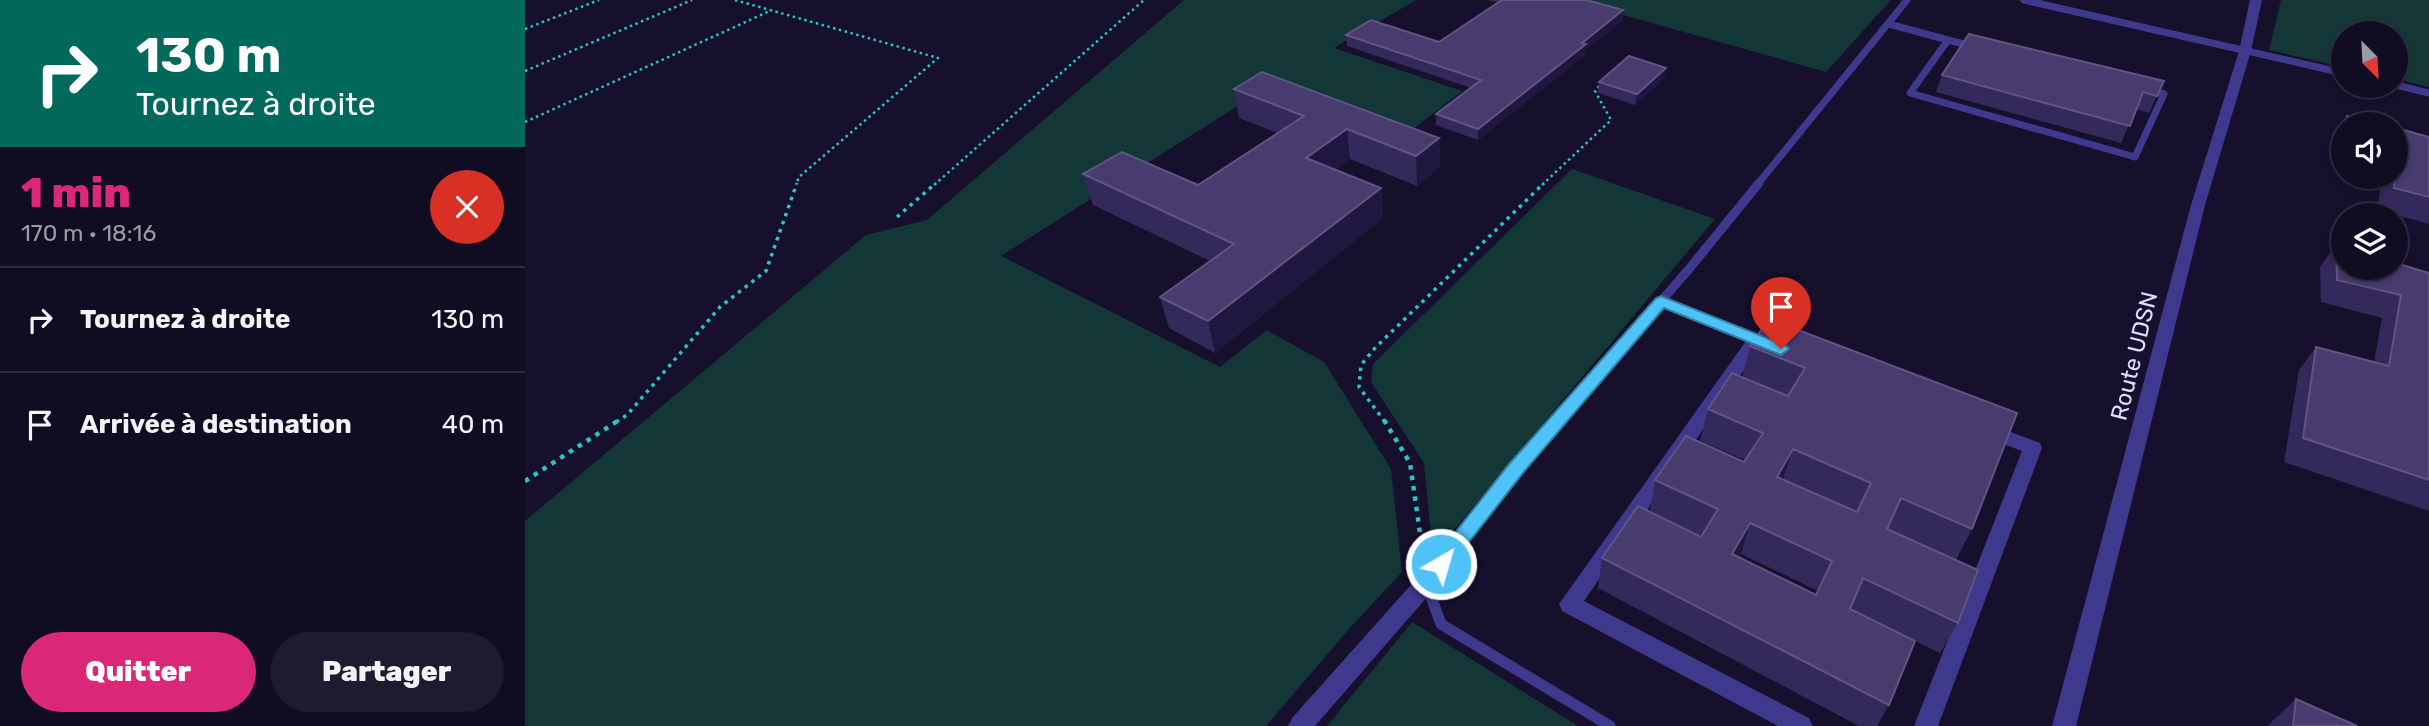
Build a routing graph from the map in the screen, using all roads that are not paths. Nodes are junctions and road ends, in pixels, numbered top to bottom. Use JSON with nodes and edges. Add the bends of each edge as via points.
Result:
{"nodes":[{"id":1,"x":1907,"y":0,"type":"edge"},
{"id":2,"x":2024,"y":0,"type":"edge"},
{"id":3,"x":2256,"y":0,"type":"edge"},
{"id":4,"x":1889,"y":24,"type":"junction"},
{"id":5,"x":1948,"y":40,"type":"junction"},
{"id":6,"x":1988,"y":50,"type":"edge"},
{"id":7,"x":2245,"y":51,"type":"junction"},
{"id":8,"x":2331,"y":71,"type":"edge"},
{"id":9,"x":2137,"y":87,"type":"edge"},
{"id":10,"x":2408,"y":88,"type":"edge"},
{"id":11,"x":2429,"y":93,"type":"edge"},
{"id":12,"x":1661,"y":301,"type":"junction"},
{"id":13,"x":1756,"y":340,"type":"junction"},
{"id":14,"x":1794,"y":354,"type":"edge"},
{"id":15,"x":1970,"y":424,"type":"edge"},
{"id":16,"x":1426,"y":583,"type":"junction"},
{"id":17,"x":1300,"y":726,"type":"edge"},
{"id":18,"x":1610,"y":726,"type":"edge"},
{"id":19,"x":1801,"y":726,"type":"edge"},
{"id":20,"x":1926,"y":726,"type":"edge"},
{"id":21,"x":2064,"y":726,"type":"edge"}],
"edges":[{"from":1,"to":4,"type":"lane"},
{"from":2,"to":7,"type":"lane"},
{"from":3,"to":7,"type":"street","name":"Route UDSN"},
{"from":4,"to":5,"type":"lane"},
{"from":4,"to":12,"type":"lane"},
{"from":5,"to":6,"type":"lane"},
{"from":5,"to":9,"type":"lane","via":[[1910,93],[2135,157],[2164,94]]},
{"from":7,"to":8,"type":"lane"},
{"from":7,"to":21,"type":"street","name":"Route UDSN","via":[[2198,205]]},
{"from":10,"to":11,"type":"lane"},
{"from":12,"to":13,"type":"street"},
{"from":12,"to":16,"type":"lane","via":[[1517,468]]},
{"from":13,"to":14,"type":"street"},
{"from":13,"to":19,"type":"street","via":[[1570,604]]},
{"from":15,"to":20,"type":"street","via":[[2033,448]]},
{"from":16,"to":17,"type":"street"},
{"from":16,"to":18,"type":"lane","via":[[1441,624]]}]}
